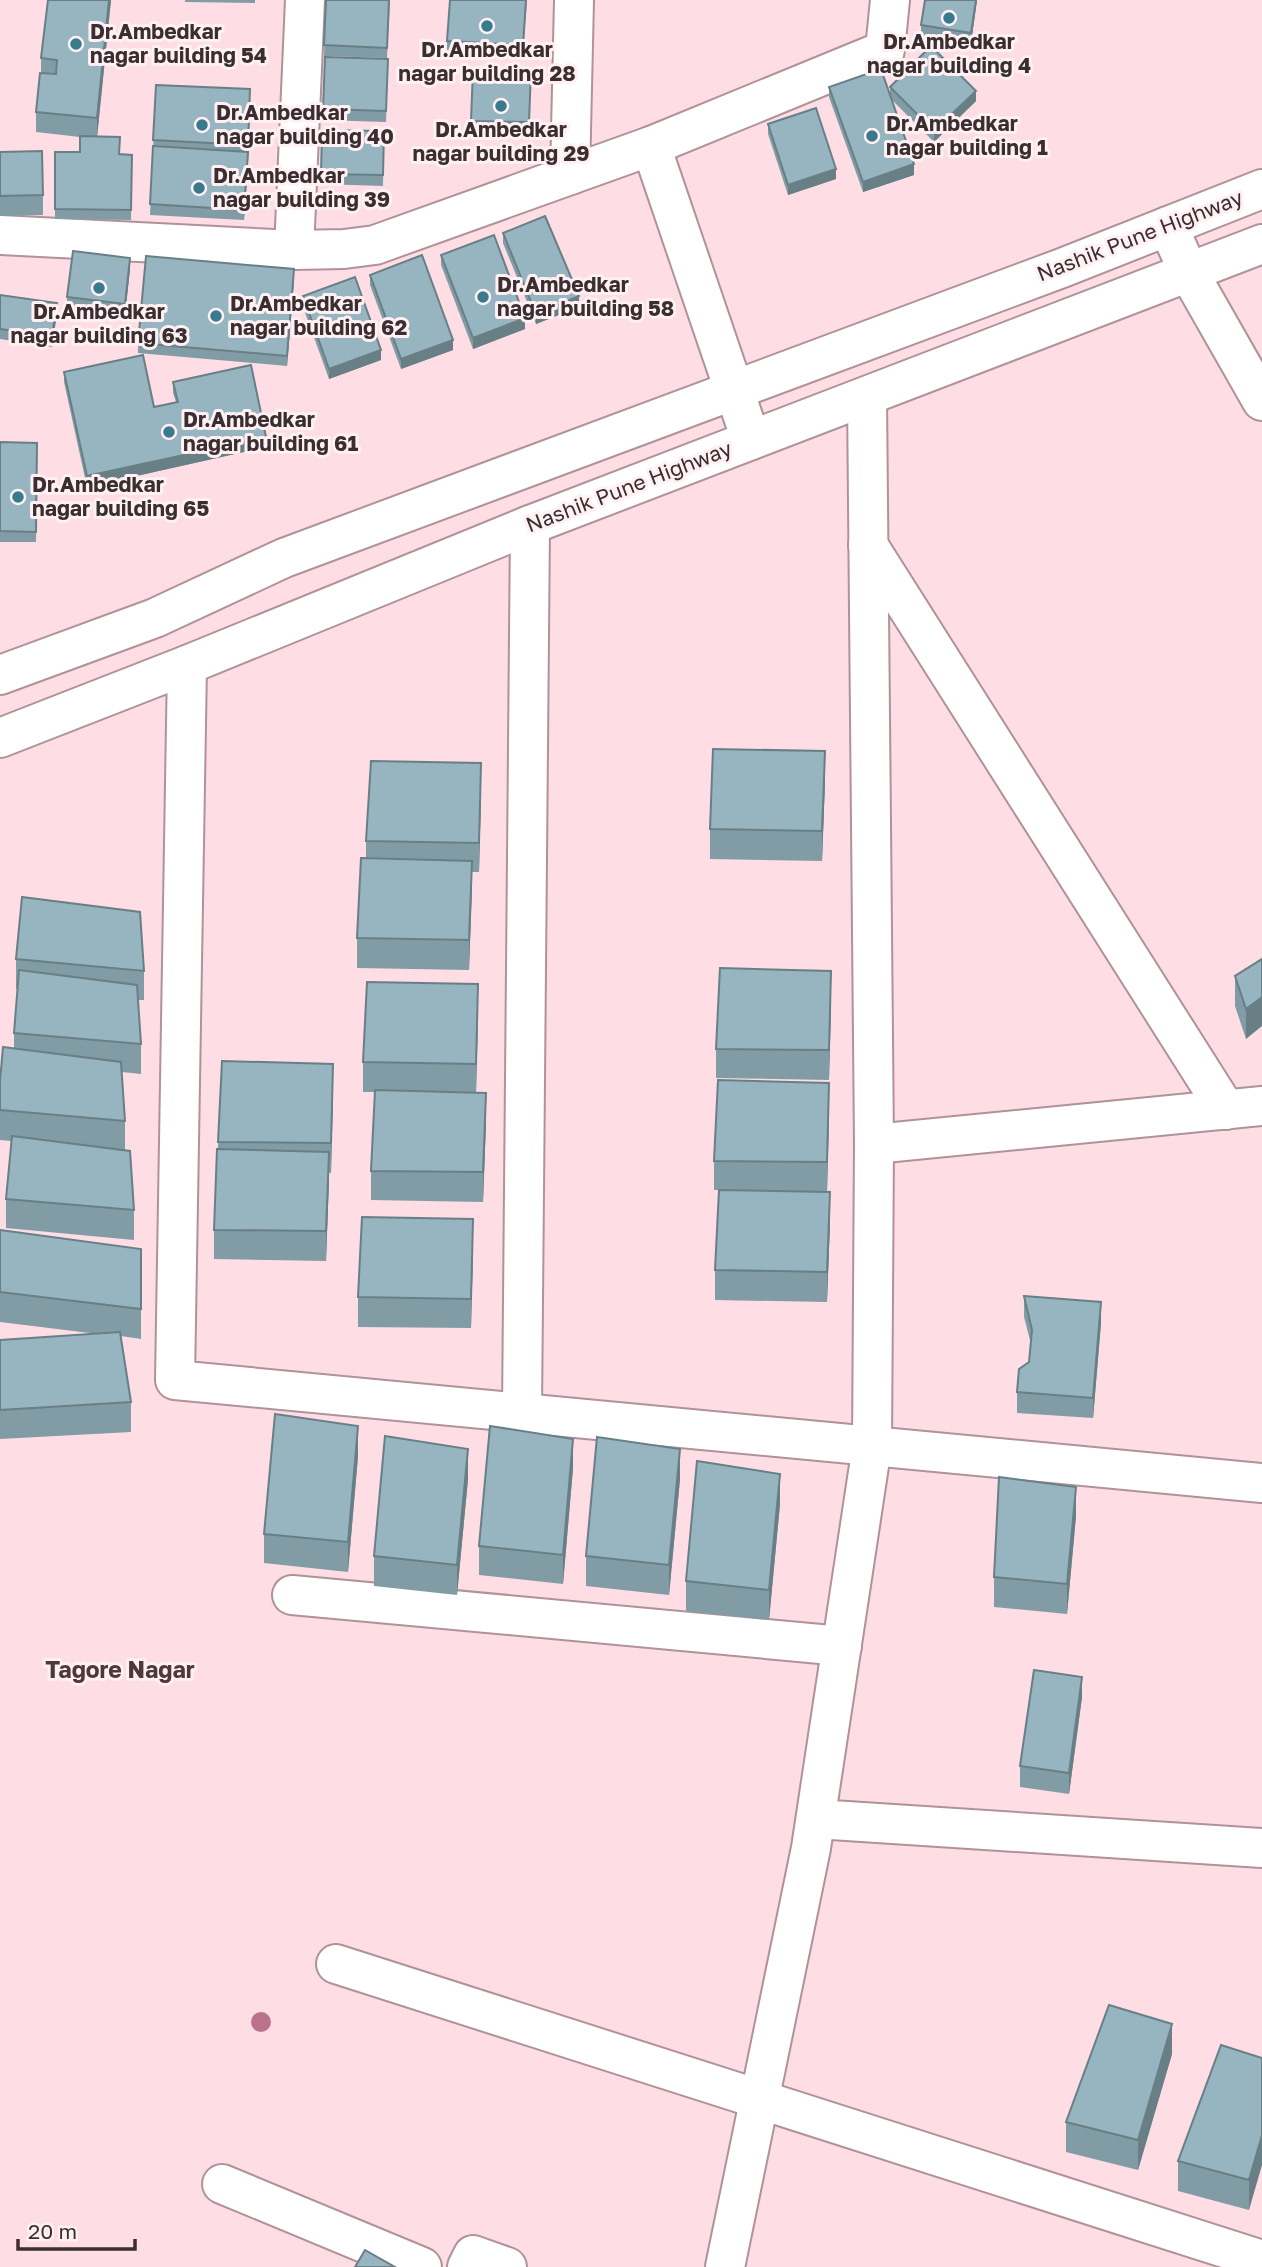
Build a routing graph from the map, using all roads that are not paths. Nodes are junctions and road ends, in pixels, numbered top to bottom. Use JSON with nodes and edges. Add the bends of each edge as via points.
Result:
{"nodes":[{"id":1,"x":304,"y":0,"type":"edge"},
{"id":2,"x":574,"y":0,"type":"edge"},
{"id":3,"x":890,"y":0,"type":"edge"},
{"id":4,"x":651,"y":146,"type":"junction"},
{"id":5,"x":570,"y":175,"type":"junction"},
{"id":6,"x":1262,"y":189,"type":"edge"},
{"id":7,"x":1168,"y":226,"type":"junction"},
{"id":8,"x":0,"y":236,"type":"edge"},
{"id":9,"x":1262,"y":244,"type":"edge"},
{"id":10,"x":294,"y":250,"type":"junction"},
{"id":11,"x":1189,"y":273,"type":"junction"},
{"id":12,"x":735,"y":390,"type":"junction"},
{"id":13,"x":867,"y":396,"type":"junction"},
{"id":14,"x":1262,"y":401,"type":"edge"},
{"id":15,"x":751,"y":440,"type":"junction"},
{"id":16,"x":530,"y":525,"type":"junction"},
{"id":17,"x":868,"y":545,"type":"junction"},
{"id":18,"x":187,"y":665,"type":"junction"},
{"id":19,"x":0,"y":676,"type":"edge"},
{"id":20,"x":0,"y":738,"type":"edge"},
{"id":21,"x":1244,"y":1108,"type":"edge"},
{"id":22,"x":874,"y":1143,"type":"junction"},
{"id":23,"x":522,"y":1412,"type":"junction"},
{"id":24,"x":872,"y":1446,"type":"junction"},
{"id":25,"x":1262,"y":1483,"type":"edge"},
{"id":26,"x":292,"y":1595,"type":"dead end"},
{"id":27,"x":842,"y":1646,"type":"junction"},
{"id":28,"x":816,"y":1819,"type":"junction"},
{"id":29,"x":1262,"y":1848,"type":"edge"},
{"id":30,"x":336,"y":1964,"type":"dead end"},
{"id":31,"x":760,"y":2100,"type":"junction"},
{"id":32,"x":222,"y":2183,"type":"dead end"},
{"id":33,"x":1262,"y":2260,"type":"edge"},
{"id":34,"x":422,"y":2267,"type":"edge"},
{"id":35,"x":467,"y":2267,"type":"edge"},
{"id":36,"x":507,"y":2267,"type":"edge"},
{"id":37,"x":726,"y":2267,"type":"edge"}],
"edges":[{"from":1,"to":10,"type":"main road"},
{"from":2,"to":5,"type":"main road"},
{"from":3,"to":4,"type":"main road","via":[[885,50]]},
{"from":4,"to":5,"type":"main road"},
{"from":4,"to":12,"type":"main road"},
{"from":5,"to":10,"type":"main road","via":[[375,245]]},
{"from":6,"to":7,"type":"main road","name":"Nashik Pune Highway"},
{"from":7,"to":11,"type":"main road"},
{"from":7,"to":12,"type":"main road","name":"Nashik Pune Highway"},
{"from":8,"to":10,"type":"main road"},
{"from":9,"to":11,"type":"main road","name":"Nashik Pune Highway"},
{"from":11,"to":13,"type":"main road","name":"Nashik Pune Highway"},
{"from":11,"to":14,"type":"main road"},
{"from":12,"to":15,"type":"main road"},
{"from":12,"to":19,"type":"main road","name":"Nashik Pune Highway","via":[[284,558],[155,618]]},
{"from":13,"to":15,"type":"main road","name":"Nashik Pune Highway"},
{"from":13,"to":17,"type":"main road"},
{"from":15,"to":16,"type":"main road","name":"Nashik Pune Highway"},
{"from":16,"to":18,"type":"main road","name":"Nashik Pune Highway"},
{"from":16,"to":23,"type":"main road"},
{"from":17,"to":21,"type":"main road"},
{"from":17,"to":22,"type":"main road"},
{"from":18,"to":20,"type":"main road","name":"Nashik Pune Highway"},
{"from":18,"to":23,"type":"main road","via":[[175,1380]]},
{"from":21,"to":22,"type":"main road"},
{"from":22,"to":24,"type":"main road"},
{"from":23,"to":24,"type":"main road"},
{"from":24,"to":25,"type":"main road"},
{"from":24,"to":27,"type":"main road"},
{"from":26,"to":27,"type":"main road"},
{"from":27,"to":28,"type":"main road"},
{"from":28,"to":29,"type":"main road"},
{"from":28,"to":31,"type":"main road"},
{"from":30,"to":31,"type":"main road"},
{"from":31,"to":33,"type":"main road"},
{"from":31,"to":37,"type":"main road"},
{"from":32,"to":34,"type":"main road"},
{"from":35,"to":36,"type":"main road","via":[[472,2255]]}]}
